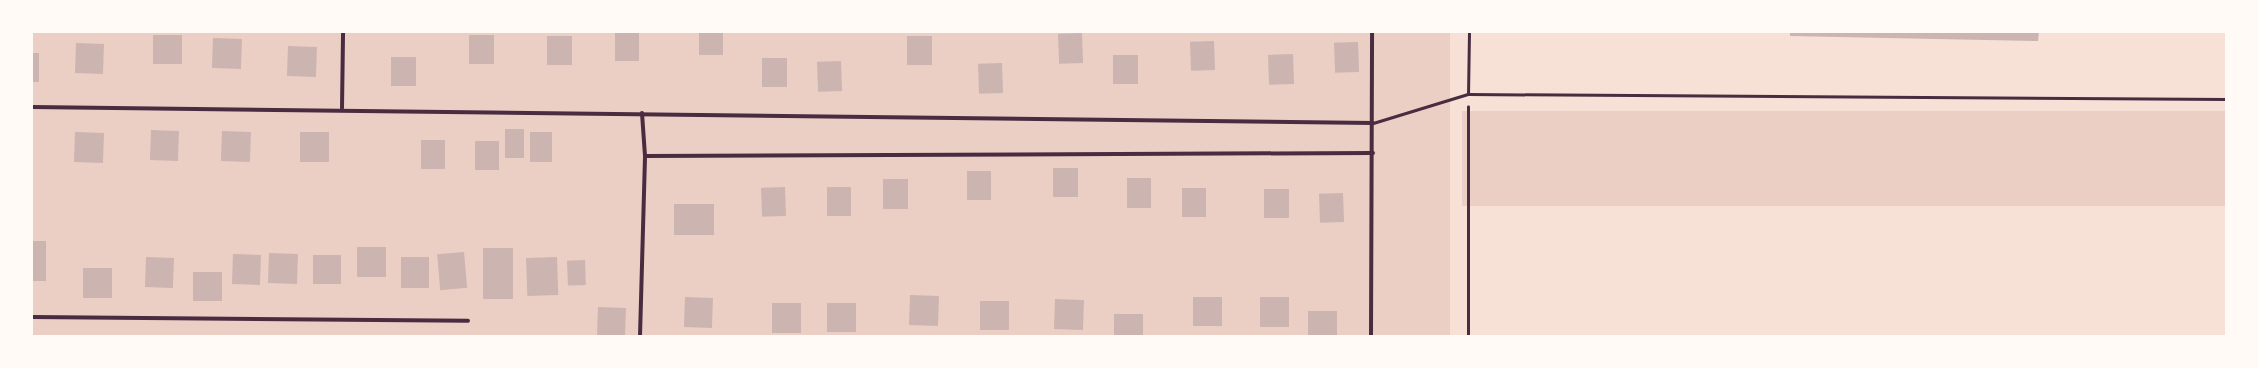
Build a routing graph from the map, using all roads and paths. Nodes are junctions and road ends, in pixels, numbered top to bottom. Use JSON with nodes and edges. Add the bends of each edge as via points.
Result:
{"nodes":[{"id":1,"x":343,"y":32,"type":"edge"},
{"id":2,"x":1372,"y":32,"type":"edge"},
{"id":3,"x":1468,"y":32,"type":"edge"},
{"id":4,"x":1468,"y":94,"type":"junction"},
{"id":5,"x":2226,"y":99,"type":"edge"},
{"id":6,"x":32,"y":107,"type":"edge"},
{"id":7,"x":342,"y":108,"type":"junction"},
{"id":8,"x":642,"y":113,"type":"junction"},
{"id":9,"x":1373,"y":123,"type":"junction"},
{"id":10,"x":1373,"y":153,"type":"junction"},
{"id":11,"x":645,"y":156,"type":"junction"},
{"id":12,"x":32,"y":317,"type":"edge"},
{"id":13,"x":468,"y":320,"type":"dead end"},
{"id":14,"x":640,"y":336,"type":"edge"},
{"id":15,"x":1371,"y":336,"type":"edge"},
{"id":16,"x":1468,"y":336,"type":"edge"}],
"edges":[{"from":1,"to":7,"type":"street"},
{"from":2,"to":9,"type":"street"},
{"from":3,"to":4,"type":"lane"},
{"from":4,"to":5,"type":"lane"},
{"from":4,"to":9,"type":"lane"},
{"from":4,"to":16,"type":"path"},
{"from":6,"to":7,"type":"street"},
{"from":7,"to":8,"type":"street"},
{"from":8,"to":9,"type":"street"},
{"from":8,"to":11,"type":"street"},
{"from":9,"to":10,"type":"street"},
{"from":10,"to":11,"type":"street"},
{"from":10,"to":15,"type":"street"},
{"from":11,"to":14,"type":"street"},
{"from":12,"to":13,"type":"street"}]}
